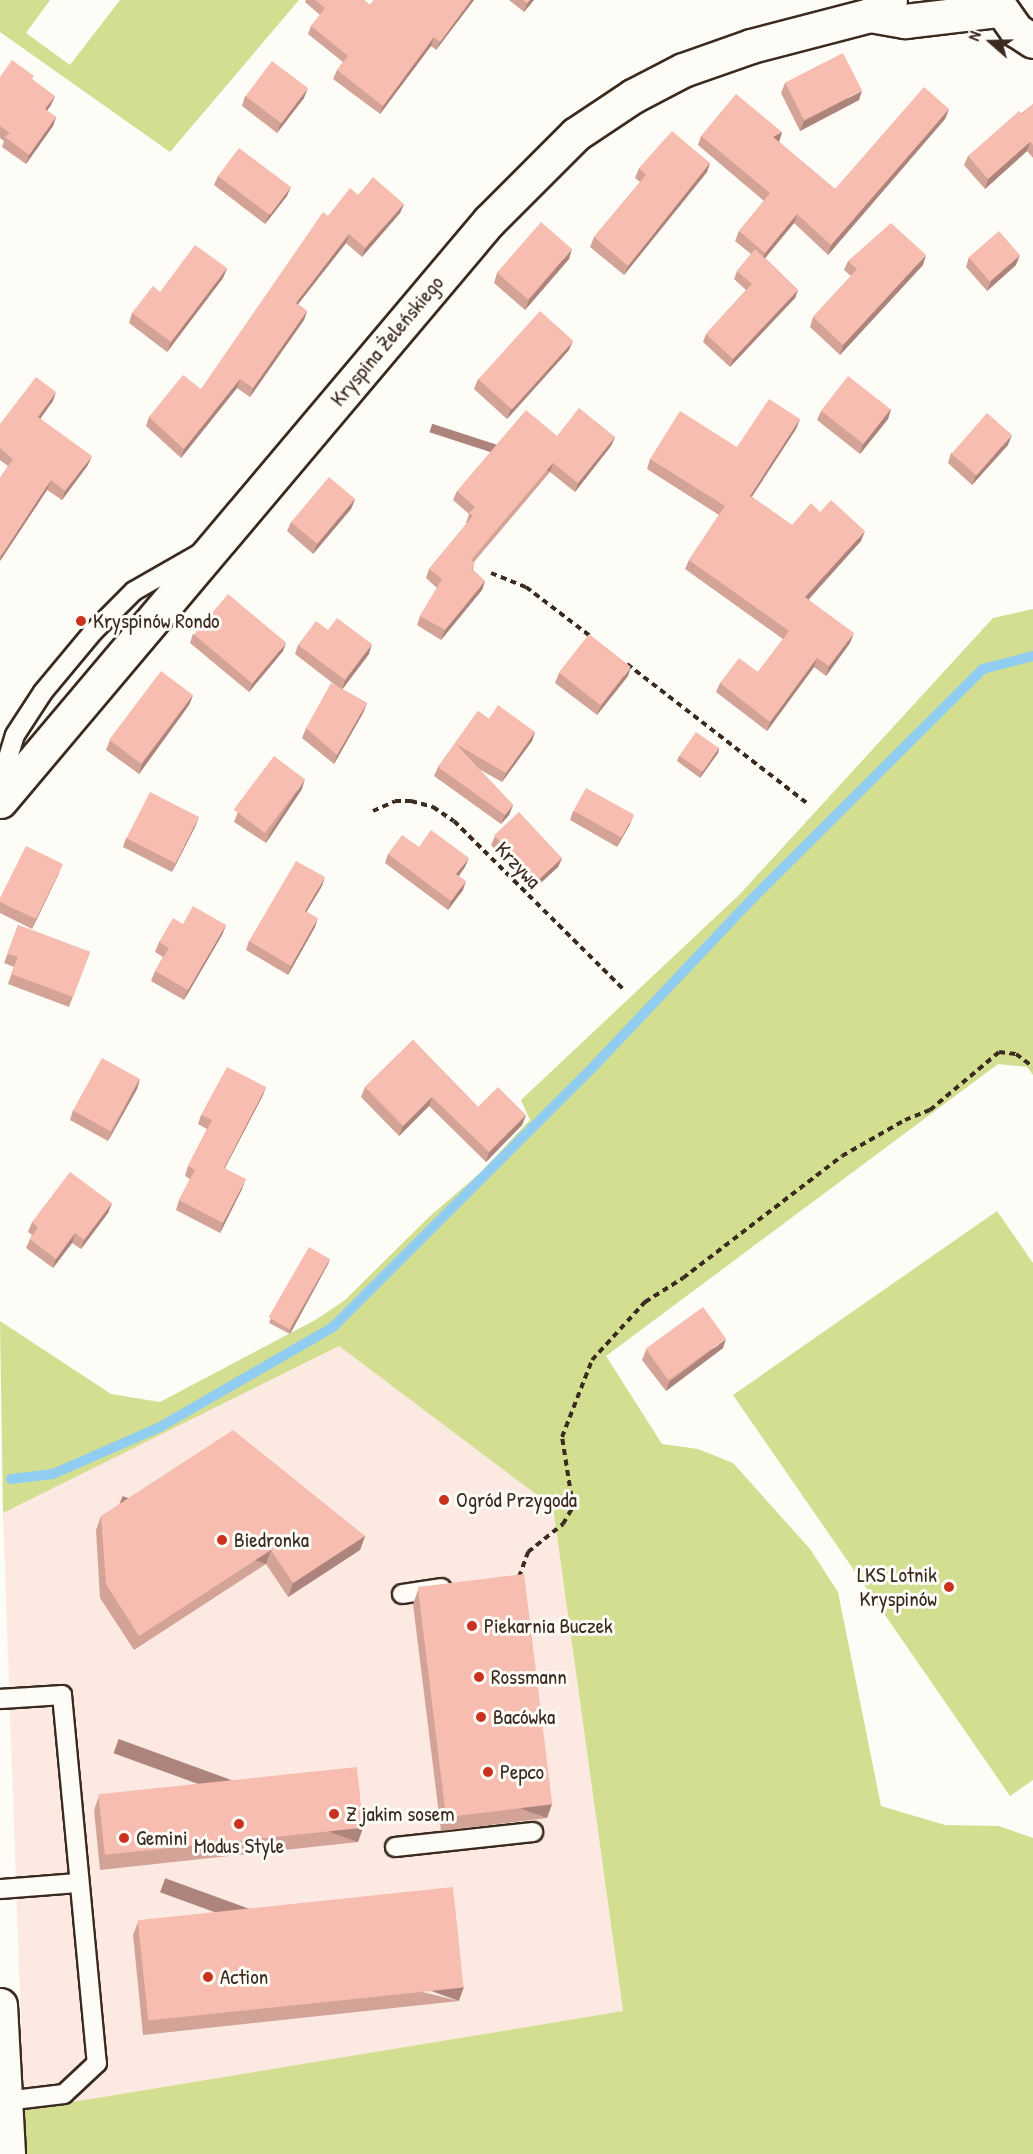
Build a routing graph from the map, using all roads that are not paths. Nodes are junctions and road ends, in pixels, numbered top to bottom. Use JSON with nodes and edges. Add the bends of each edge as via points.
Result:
{"nodes":[{"id":1,"x":997,"y":5,"type":"edge"},
{"id":2,"x":880,"y":7,"type":"edge"},
{"id":3,"x":1033,"y":41,"type":"edge"},
{"id":4,"x":214,"y":546,"type":"junction"},
{"id":5,"x":0,"y":784,"type":"edge"},
{"id":6,"x":0,"y":801,"type":"edge"},
{"id":7,"x":461,"y":1585,"type":"edge"},
{"id":8,"x":402,"y":1594,"type":"dead end"},
{"id":9,"x":0,"y":1699,"type":"edge"},
{"id":10,"x":533,"y":1832,"type":"dead end"},
{"id":11,"x":395,"y":1847,"type":"dead end"},
{"id":12,"x":78,"y":1883,"type":"junction"},
{"id":13,"x":0,"y":1889,"type":"edge"},
{"id":14,"x":0,"y":2005,"type":"edge"},
{"id":15,"x":5,"y":2102,"type":"junction"},
{"id":16,"x":8,"y":2154,"type":"edge"}],
"edges":[{"from":1,"to":2,"type":"main road","name":"Kryspina Żeleńskiego","via":[[905,21]]},
{"from":1,"to":3,"type":"main road","via":[[1016,30]]},
{"from":2,"to":4,"type":"main road","name":"Kryspina Żeleńskiego","via":[[683,70],[633,96],[576,134],[489,221]]},
{"from":4,"to":5,"type":"lane","via":[[164,570],[107,617],[43,692],[15,735]]},
{"from":4,"to":6,"type":"main road","name":"Kryspina Żeleńskiego"},
{"from":7,"to":8,"type":"lane"},
{"from":9,"to":12,"type":"lane","via":[[63,1695]]},
{"from":10,"to":11,"type":"lane"},
{"from":12,"to":13,"type":"lane"},
{"from":12,"to":15,"type":"lane","via":[[97,2064],[64,2094]]},
{"from":14,"to":15,"type":"main road"},
{"from":15,"to":16,"type":"main road"}]}
